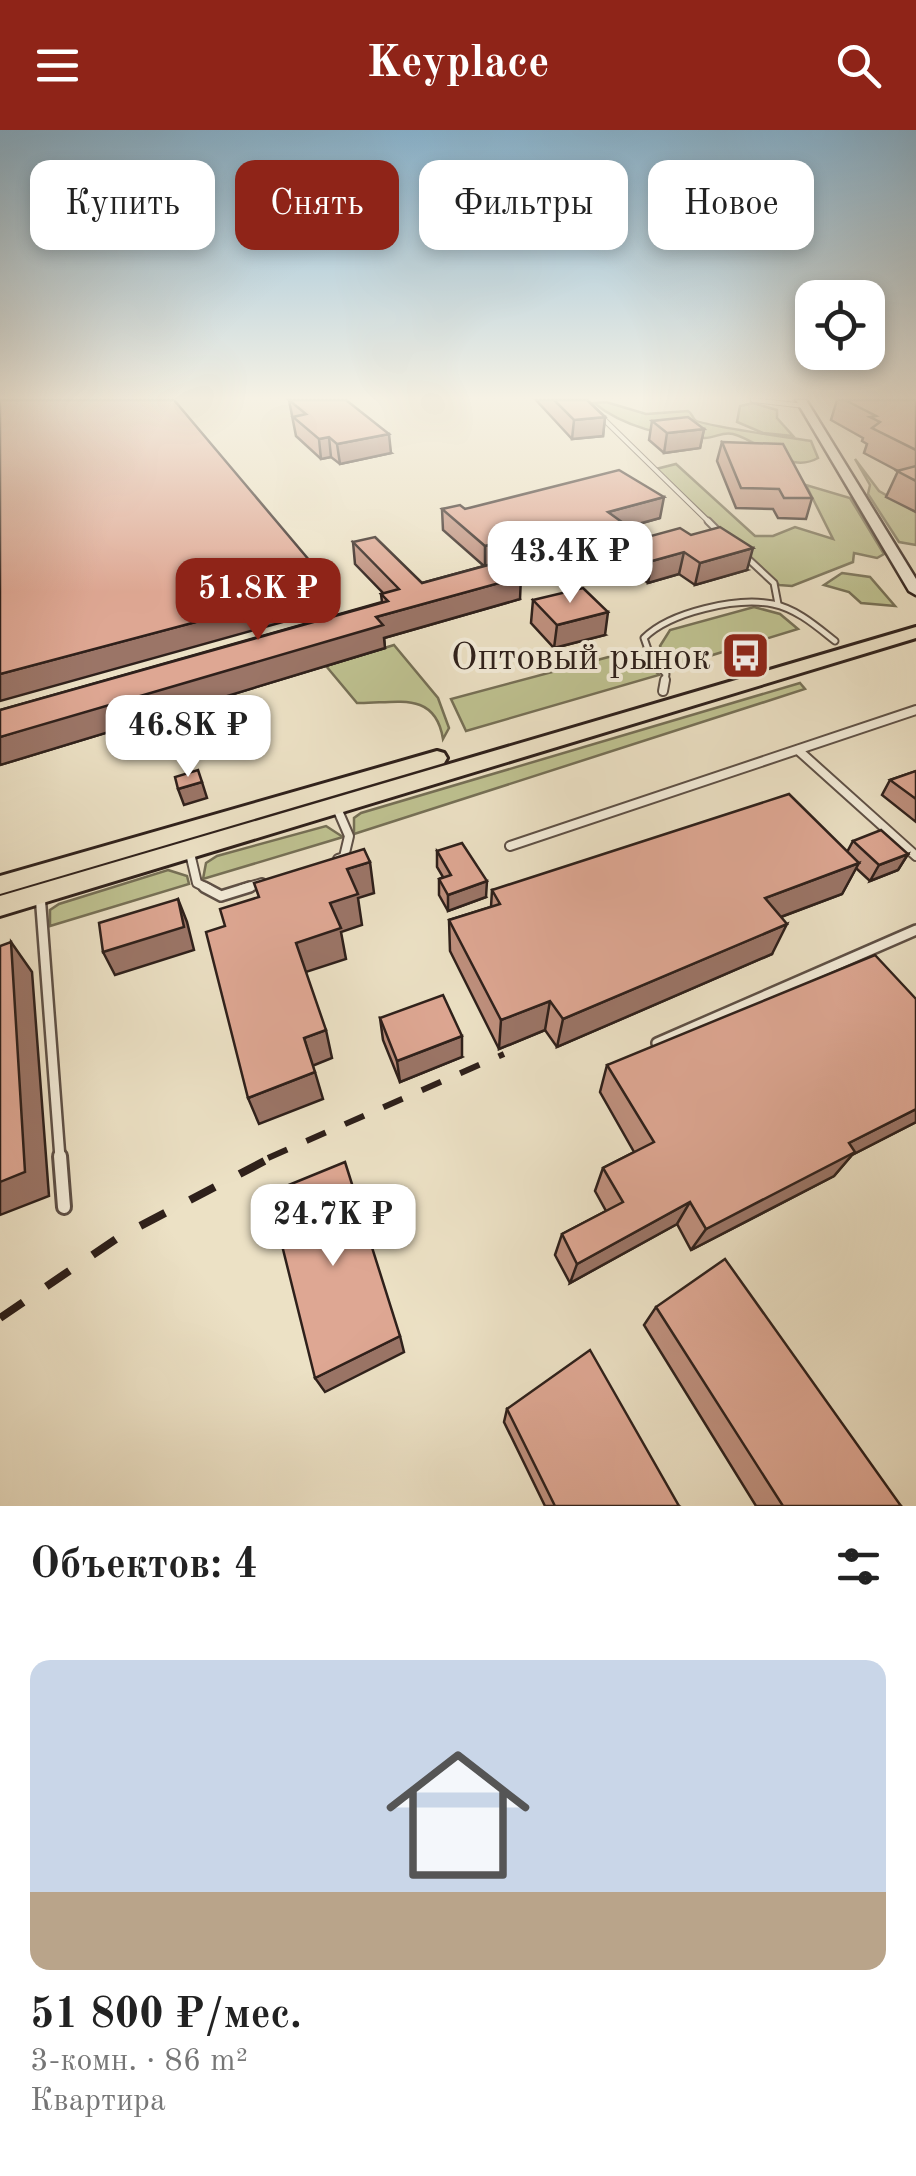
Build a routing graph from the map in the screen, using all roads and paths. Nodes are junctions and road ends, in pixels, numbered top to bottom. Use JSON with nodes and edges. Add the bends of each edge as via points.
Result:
{"nodes":[{"id":1,"x":650,"y":464,"type":"edge"},
{"id":2,"x":840,"y":464,"type":"edge"},
{"id":3,"x":728,"y":540,"type":"edge"},
{"id":4,"x":741,"y":553,"type":"edge"},
{"id":5,"x":916,"y":591,"type":"edge"},
{"id":6,"x":778,"y":604,"type":"junction"},
{"id":7,"x":916,"y":618,"type":"edge"},
{"id":8,"x":916,"y":632,"type":"edge"},
{"id":9,"x":835,"y":641,"type":"junction"},
{"id":10,"x":663,"y":692,"type":"junction"},
{"id":11,"x":916,"y":710,"type":"edge"},
{"id":12,"x":798,"y":750,"type":"junction"},
{"id":13,"x":335,"y":805,"type":"junction"},
{"id":14,"x":510,"y":846,"type":"dead end"},
{"id":15,"x":189,"y":849,"type":"junction"},
{"id":16,"x":916,"y":856,"type":"edge"},
{"id":17,"x":326,"y":863,"type":"edge"},
{"id":18,"x":274,"y":880,"type":"edge"},
{"id":19,"x":0,"y":885,"type":"edge"},
{"id":20,"x":40,"y":894,"type":"junction"},
{"id":21,"x":0,"y":906,"type":"edge"},
{"id":22,"x":916,"y":930,"type":"edge"},
{"id":23,"x":657,"y":1043,"type":"edge"},
{"id":24,"x":64,"y":1207,"type":"dead end"}],
"edges":[{"from":1,"to":3,"type":"lane"},
{"from":2,"to":5,"type":"main road"},
{"from":4,"to":6,"type":"lane","via":[[774,583]]},
{"from":6,"to":9,"type":"lane"},
{"from":6,"to":10,"type":"lane","via":[[751,600],[657,623],[644,638],[666,674]]},
{"from":7,"to":9,"type":"main road"},
{"from":8,"to":13,"type":"main road"},
{"from":9,"to":10,"type":"main road"},
{"from":10,"to":19,"type":"main road"},
{"from":11,"to":12,"type":"lane"},
{"from":12,"to":14,"type":"lane"},
{"from":12,"to":16,"type":"lane"},
{"from":13,"to":15,"type":"main road"},
{"from":13,"to":17,"type":"lane","via":[[349,836],[344,857]]},
{"from":15,"to":18,"type":"lane","via":[[197,883],[221,896]]},
{"from":15,"to":20,"type":"main road"},
{"from":20,"to":21,"type":"main road"},
{"from":20,"to":24,"type":"lane"},
{"from":22,"to":23,"type":"lane"}]}
